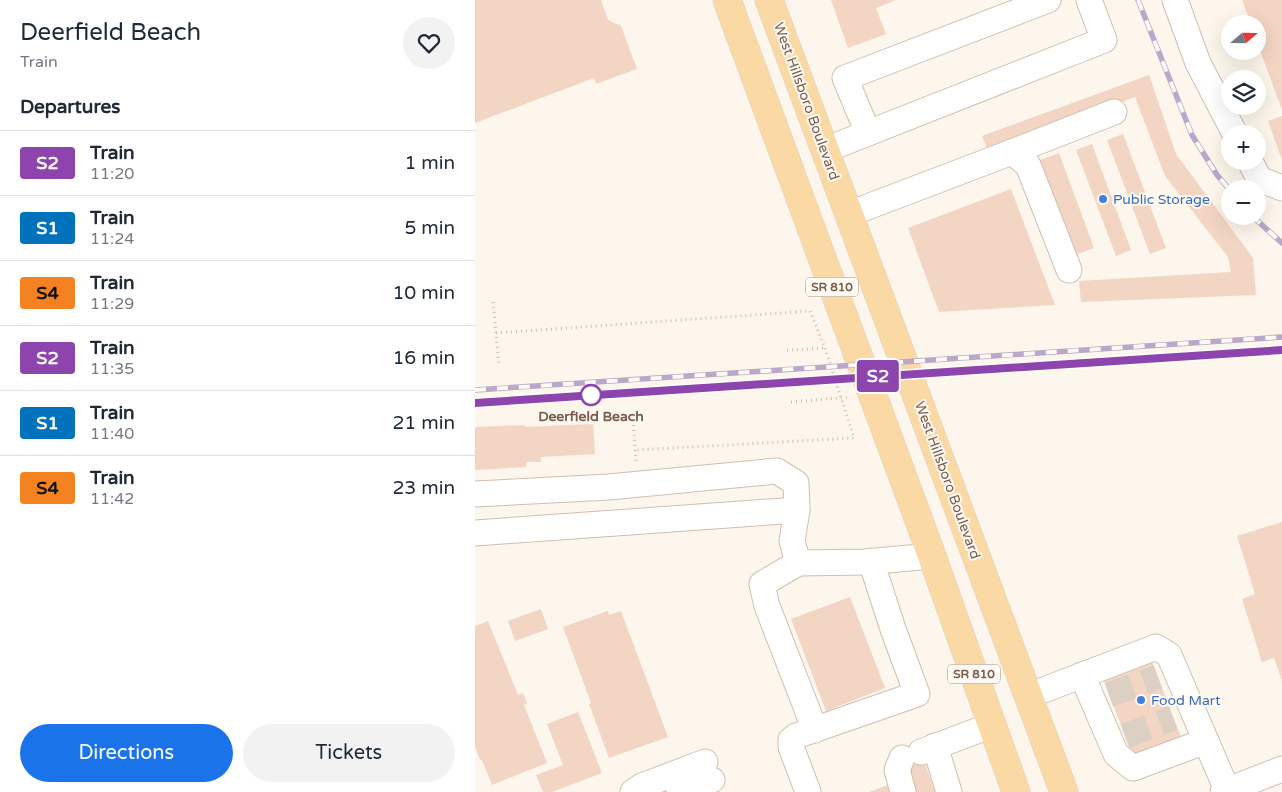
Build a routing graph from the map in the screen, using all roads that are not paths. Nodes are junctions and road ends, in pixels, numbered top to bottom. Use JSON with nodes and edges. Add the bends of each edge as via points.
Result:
{"nodes":[{"id":1,"x":727,"y":0,"type":"edge"},
{"id":2,"x":769,"y":0,"type":"edge"},
{"id":3,"x":1048,"y":0,"type":"edge"},
{"id":4,"x":1089,"y":0,"type":"edge"},
{"id":5,"x":1175,"y":0,"type":"edge"},
{"id":6,"x":762,"y":95,"type":"junction"},
{"id":7,"x":1115,"y":112,"type":"dead end"},
{"id":8,"x":1230,"y":125,"type":"edge"},
{"id":9,"x":868,"y":133,"type":"junction"},
{"id":10,"x":825,"y":150,"type":"junction"},
{"id":11,"x":1013,"y":152,"type":"junction"},
{"id":12,"x":1254,"y":170,"type":"edge"},
{"id":13,"x":1282,"y":188,"type":"edge"},
{"id":14,"x":849,"y":214,"type":"junction"},
{"id":15,"x":1069,"y":270,"type":"dead end"},
{"id":16,"x":609,"y":487,"type":"junction"},
{"id":17,"x":475,"y":494,"type":"edge"},
{"id":18,"x":797,"y":510,"type":"junction"},
{"id":19,"x":612,"y":523,"type":"junction"},
{"id":20,"x":475,"y":533,"type":"edge"},
{"id":21,"x":932,"y":556,"type":"junction"},
{"id":22,"x":871,"y":561,"type":"junction"},
{"id":23,"x":798,"y":563,"type":"junction"},
{"id":24,"x":1082,"y":675,"type":"junction"},
{"id":25,"x":1028,"y":696,"type":"junction"},
{"id":26,"x":992,"y":725,"type":"junction"},
{"id":27,"x":815,"y":730,"type":"junction"},
{"id":28,"x":1206,"y":741,"type":"junction"},
{"id":29,"x":919,"y":752,"type":"junction"},
{"id":30,"x":1282,"y":769,"type":"edge"},
{"id":31,"x":1225,"y":791,"type":"edge"},
{"id":32,"x":633,"y":792,"type":"edge"},
{"id":33,"x":679,"y":792,"type":"edge"},
{"id":34,"x":808,"y":792,"type":"edge"},
{"id":35,"x":903,"y":792,"type":"edge"},
{"id":36,"x":949,"y":792,"type":"edge"},
{"id":37,"x":1016,"y":792,"type":"edge"},
{"id":38,"x":1064,"y":792,"type":"edge"}],
"edges":[{"from":1,"to":6,"type":"main road","number":"SR 810"},
{"from":2,"to":10,"type":"main road","name":"West Hillsboro Boulevard","number":"SR 810"},
{"from":3,"to":9,"type":"street","via":[[845,78]]},
{"from":4,"to":9,"type":"street","via":[[1104,40]]},
{"from":5,"to":8,"type":"street","via":[[1198,64]]},
{"from":6,"to":10,"type":"main road","via":[[790,136],[807,148]]},
{"from":6,"to":21,"type":"main road","number":"SR 810"},
{"from":7,"to":11,"type":"street"},
{"from":9,"to":10,"type":"street"},
{"from":10,"to":14,"type":"main road","name":"West Hillsboro Boulevard","number":"SR 810"},
{"from":11,"to":14,"type":"street"},
{"from":11,"to":15,"type":"street","via":[[1028,164]]},
{"from":12,"to":13,"type":"street","via":[[1259,179]]},
{"from":14,"to":25,"type":"main road","name":"West Hillsboro Boulevard","number":"SR 810"},
{"from":16,"to":17,"type":"street"},
{"from":16,"to":18,"type":"street","via":[[777,472],[796,483]]},
{"from":16,"to":19,"type":"street"},
{"from":18,"to":19,"type":"street"},
{"from":18,"to":23,"type":"street","via":[[791,541]]},
{"from":19,"to":20,"type":"street"},
{"from":21,"to":22,"type":"street"},
{"from":21,"to":26,"type":"main road","number":"SR 810"},
{"from":22,"to":23,"type":"street"},
{"from":22,"to":27,"type":"street","via":[[917,694]]},
{"from":23,"to":27,"type":"street","via":[[762,584],[767,606]]},
{"from":24,"to":25,"type":"street"},
{"from":24,"to":28,"type":"street","via":[[1101,698],[1117,738],[1116,754],[1133,768]]},
{"from":24,"to":28,"type":"street","via":[[1156,647],[1169,655],[1167,673],[1183,714]]},
{"from":25,"to":38,"type":"main road","name":"West Hillsboro Boulevard","number":"SR 810"},
{"from":26,"to":29,"type":"street"},
{"from":26,"to":37,"type":"main road","number":"SR 810"},
{"from":27,"to":34,"type":"street","via":[[791,740]]},
{"from":28,"to":31,"type":"street"},
{"from":29,"to":35,"type":"street","via":[[897,770]]},
{"from":29,"to":36,"type":"street"},
{"from":30,"to":31,"type":"street"},
{"from":32,"to":33,"type":"street","via":[[642,786],[708,771]]}]}
